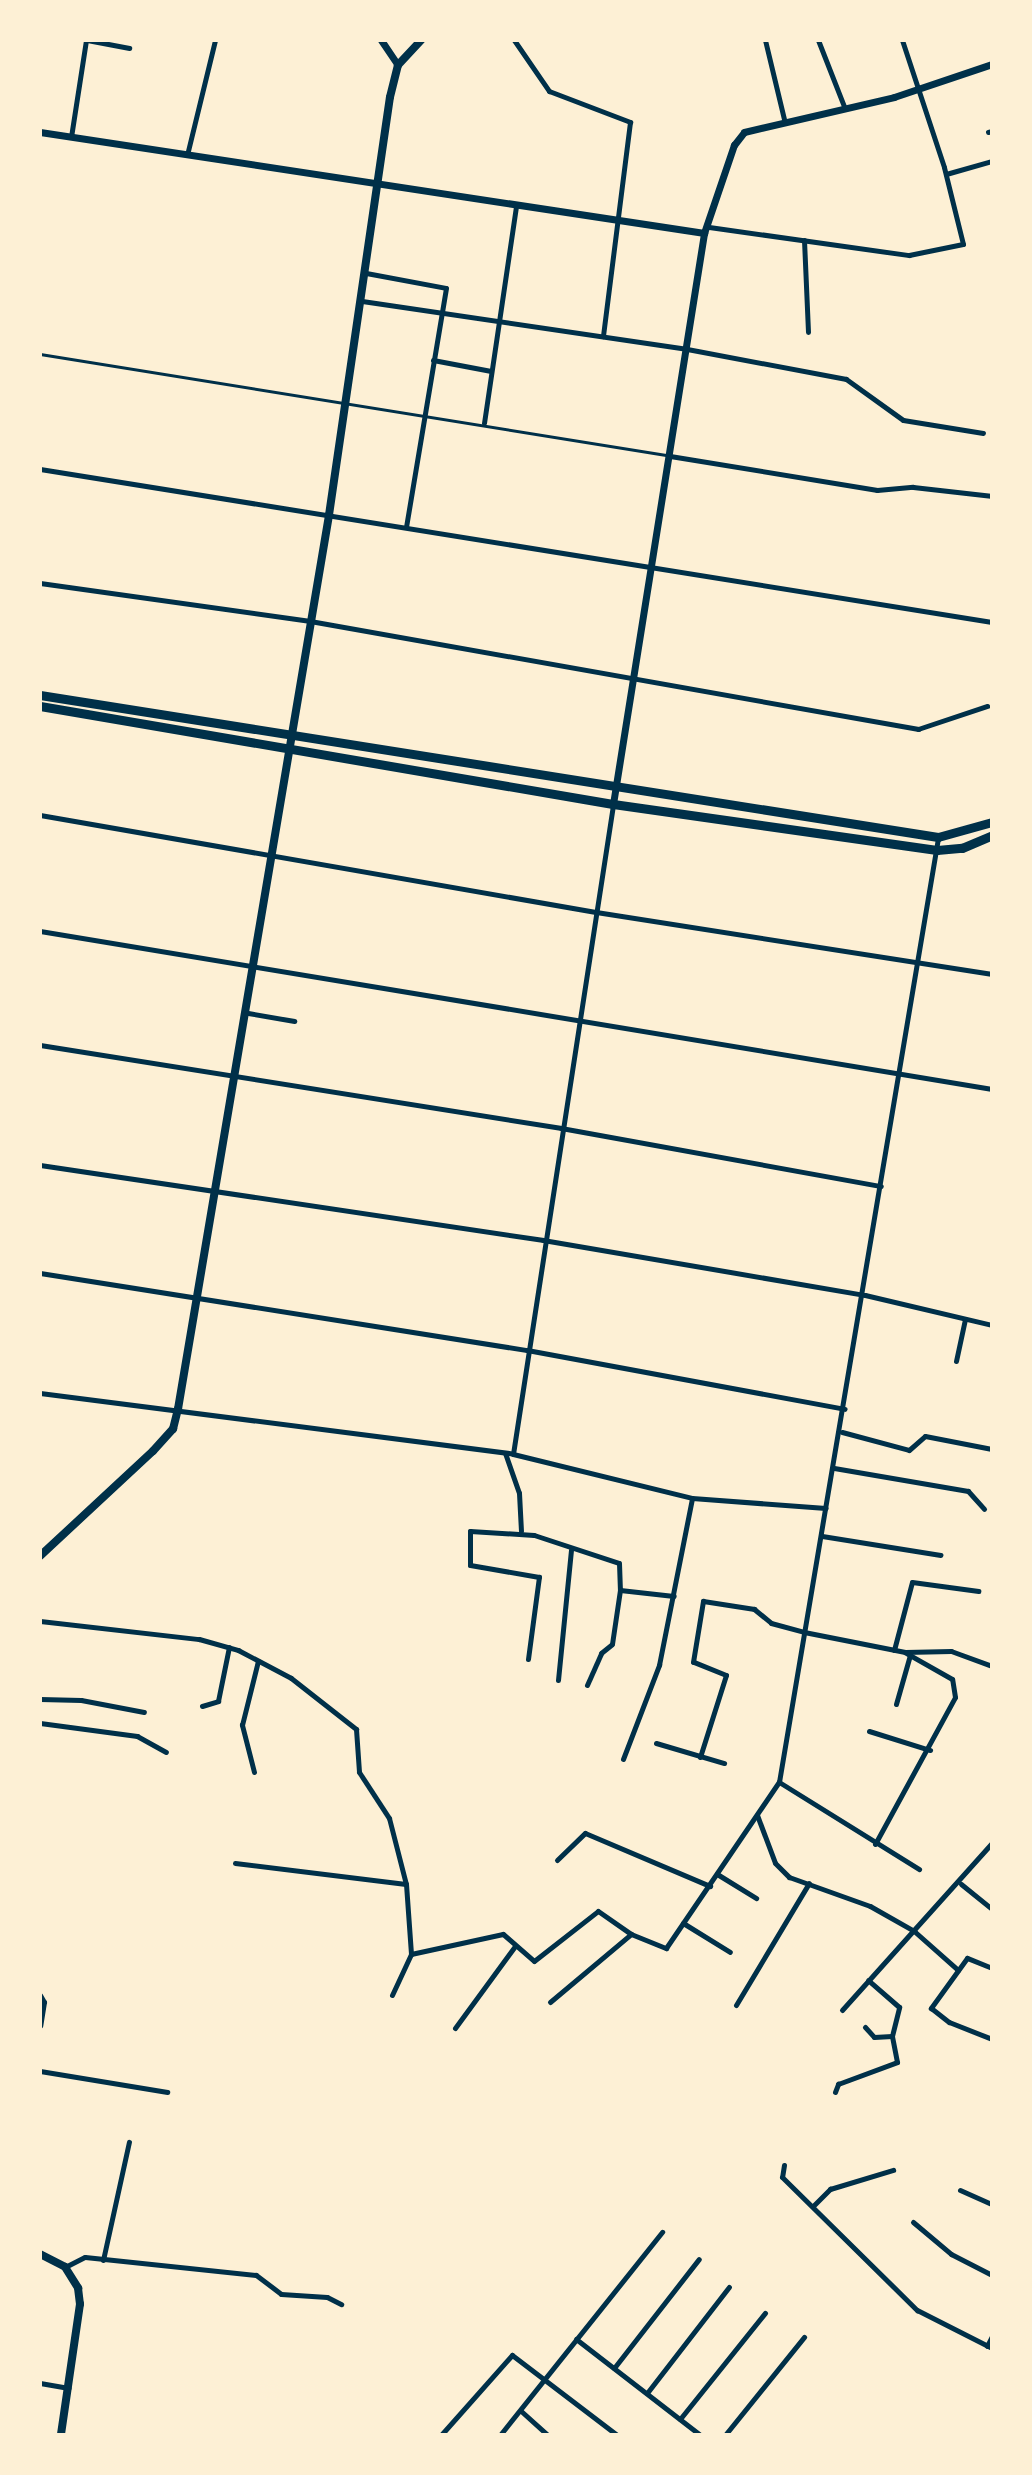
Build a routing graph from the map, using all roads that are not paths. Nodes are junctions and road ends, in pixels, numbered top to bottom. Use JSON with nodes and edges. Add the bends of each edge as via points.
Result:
{"nodes":[{"id":1,"x":86,"y":40,"type":"edge"},
{"id":2,"x":215,"y":40,"type":"edge"},
{"id":3,"x":381,"y":40,"type":"edge"},
{"id":4,"x":421,"y":40,"type":"edge"},
{"id":5,"x":514,"y":40,"type":"edge"},
{"id":6,"x":765,"y":40,"type":"edge"},
{"id":7,"x":818,"y":40,"type":"edge"},
{"id":8,"x":902,"y":40,"type":"edge"},
{"id":9,"x":129,"y":48,"type":"dead end"},
{"id":10,"x":992,"y":64,"type":"edge"},
{"id":11,"x":398,"y":65,"type":"junction"},
{"id":12,"x":916,"y":89,"type":"junction"},
{"id":13,"x":845,"y":109,"type":"junction"},
{"id":14,"x":785,"y":123,"type":"junction"},
{"id":15,"x":40,"y":132,"type":"edge"},
{"id":16,"x":71,"y":137,"type":"junction"},
{"id":17,"x":187,"y":156,"type":"junction"},
{"id":18,"x":992,"y":161,"type":"edge"},
{"id":19,"x":946,"y":174,"type":"junction"},
{"id":20,"x":378,"y":187,"type":"junction"},
{"id":21,"x":516,"y":205,"type":"junction"},
{"id":22,"x":617,"y":220,"type":"junction"},
{"id":23,"x":706,"y":230,"type":"junction"},
{"id":24,"x":804,"y":240,"type":"junction"},
{"id":25,"x":366,"y":273,"type":"junction"},
{"id":26,"x":362,"y":301,"type":"junction"},
{"id":27,"x":441,"y":312,"type":"junction"},
{"id":28,"x":499,"y":319,"type":"junction"},
{"id":29,"x":808,"y":332,"type":"dead end"},
{"id":30,"x":603,"y":336,"type":"junction"},
{"id":31,"x":687,"y":349,"type":"junction"},
{"id":32,"x":40,"y":354,"type":"edge"},
{"id":33,"x":433,"y":360,"type":"junction"},
{"id":34,"x":491,"y":371,"type":"junction"},
{"id":35,"x":346,"y":401,"type":"junction"},
{"id":36,"x":422,"y":414,"type":"junction"},
{"id":37,"x":484,"y":423,"type":"junction"},
{"id":38,"x":983,"y":433,"type":"dead end"},
{"id":39,"x":670,"y":456,"type":"junction"},
{"id":40,"x":40,"y":469,"type":"edge"},
{"id":41,"x":992,"y":496,"type":"edge"},
{"id":42,"x":329,"y":515,"type":"junction"},
{"id":43,"x":406,"y":527,"type":"junction"},
{"id":44,"x":650,"y":569,"type":"junction"},
{"id":45,"x":40,"y":583,"type":"edge"},
{"id":46,"x":310,"y":621,"type":"junction"},
{"id":47,"x":992,"y":622,"type":"edge"},
{"id":48,"x":632,"y":677,"type":"junction"},
{"id":49,"x":40,"y":695,"type":"edge"},
{"id":50,"x":40,"y":706,"type":"edge"},
{"id":51,"x":987,"y":706,"type":"dead end"},
{"id":52,"x":291,"y":735,"type":"junction"},
{"id":53,"x":289,"y":747,"type":"junction"},
{"id":54,"x":615,"y":789,"type":"junction"},
{"id":55,"x":613,"y":804,"type":"junction"},
{"id":56,"x":40,"y":815,"type":"edge"},
{"id":57,"x":992,"y":822,"type":"edge"},
{"id":58,"x":992,"y":835,"type":"edge"},
{"id":59,"x":938,"y":837,"type":"junction"},
{"id":60,"x":937,"y":850,"type":"junction"},
{"id":61,"x":274,"y":855,"type":"junction"},
{"id":62,"x":596,"y":912,"type":"junction"},
{"id":63,"x":40,"y":931,"type":"edge"},
{"id":64,"x":917,"y":961,"type":"junction"},
{"id":65,"x":255,"y":966,"type":"junction"},
{"id":66,"x":992,"y":974,"type":"edge"},
{"id":67,"x":248,"y":1013,"type":"junction"},
{"id":68,"x":294,"y":1021,"type":"dead end"},
{"id":69,"x":577,"y":1023,"type":"junction"},
{"id":70,"x":40,"y":1045,"type":"edge"},
{"id":71,"x":899,"y":1073,"type":"junction"},
{"id":72,"x":237,"y":1078,"type":"junction"},
{"id":73,"x":992,"y":1089,"type":"edge"},
{"id":74,"x":561,"y":1128,"type":"junction"},
{"id":75,"x":40,"y":1165,"type":"edge"},
{"id":76,"x":881,"y":1186,"type":"junction"},
{"id":77,"x":219,"y":1190,"type":"junction"},
{"id":78,"x":543,"y":1240,"type":"junction"},
{"id":79,"x":40,"y":1273,"type":"edge"},
{"id":80,"x":865,"y":1295,"type":"junction"},
{"id":81,"x":199,"y":1298,"type":"junction"},
{"id":82,"x":965,"y":1319,"type":"junction"},
{"id":83,"x":992,"y":1325,"type":"edge"},
{"id":84,"x":527,"y":1350,"type":"junction"},
{"id":85,"x":956,"y":1361,"type":"dead end"},
{"id":86,"x":40,"y":1393,"type":"edge"},
{"id":87,"x":178,"y":1409,"type":"junction"},
{"id":88,"x":845,"y":1409,"type":"junction"},
{"id":89,"x":842,"y":1432,"type":"junction"},
{"id":90,"x":992,"y":1449,"type":"edge"},
{"id":91,"x":505,"y":1453,"type":"junction"},
{"id":92,"x":513,"y":1454,"type":"junction"},
{"id":93,"x":834,"y":1468,"type":"junction"},
{"id":94,"x":692,"y":1498,"type":"junction"},
{"id":95,"x":826,"y":1508,"type":"junction"},
{"id":96,"x":984,"y":1509,"type":"dead end"},
{"id":97,"x":521,"y":1531,"type":"junction"},
{"id":98,"x":822,"y":1536,"type":"junction"},
{"id":99,"x":571,"y":1550,"type":"junction"},
{"id":100,"x":940,"y":1555,"type":"dead end"},
{"id":101,"x":40,"y":1556,"type":"edge"},
{"id":102,"x":620,"y":1590,"type":"junction"},
{"id":103,"x":978,"y":1591,"type":"dead end"},
{"id":104,"x":674,"y":1596,"type":"junction"},
{"id":105,"x":40,"y":1621,"type":"edge"},
{"id":106,"x":804,"y":1632,"type":"junction"},
{"id":107,"x":229,"y":1647,"type":"junction"},
{"id":108,"x":894,"y":1650,"type":"junction"},
{"id":109,"x":908,"y":1654,"type":"junction"},
{"id":110,"x":528,"y":1659,"type":"dead end"},
{"id":111,"x":258,"y":1661,"type":"junction"},
{"id":112,"x":992,"y":1666,"type":"edge"},
{"id":113,"x":558,"y":1680,"type":"dead end"},
{"id":114,"x":587,"y":1685,"type":"dead end"},
{"id":115,"x":40,"y":1699,"type":"edge"},
{"id":116,"x":896,"y":1704,"type":"dead end"},
{"id":117,"x":202,"y":1706,"type":"dead end"},
{"id":118,"x":144,"y":1712,"type":"dead end"},
{"id":119,"x":40,"y":1723,"type":"edge"},
{"id":120,"x":869,"y":1731,"type":"dead end"},
{"id":121,"x":656,"y":1743,"type":"dead end"},
{"id":122,"x":930,"y":1750,"type":"junction"},
{"id":123,"x":166,"y":1752,"type":"dead end"},
{"id":124,"x":700,"y":1757,"type":"junction"},
{"id":125,"x":623,"y":1759,"type":"dead end"},
{"id":126,"x":724,"y":1763,"type":"dead end"},
{"id":127,"x":254,"y":1772,"type":"dead end"},
{"id":128,"x":779,"y":1782,"type":"junction"},
{"id":129,"x":757,"y":1814,"type":"junction"},
{"id":130,"x":992,"y":1843,"type":"edge"},
{"id":131,"x":875,"y":1844,"type":"junction"},
{"id":132,"x":557,"y":1860,"type":"dead end"},
{"id":133,"x":235,"y":1863,"type":"dead end"},
{"id":134,"x":919,"y":1869,"type":"dead end"},
{"id":135,"x":717,"y":1874,"type":"junction"},
{"id":136,"x":809,"y":1883,"type":"junction"},
{"id":137,"x":406,"y":1884,"type":"junction"},
{"id":138,"x":961,"y":1884,"type":"junction"},
{"id":139,"x":710,"y":1886,"type":"junction"},
{"id":140,"x":756,"y":1898,"type":"dead end"},
{"id":141,"x":992,"y":1909,"type":"edge"},
{"id":142,"x":683,"y":1923,"type":"junction"},
{"id":143,"x":914,"y":1931,"type":"junction"},
{"id":144,"x":631,"y":1934,"type":"junction"},
{"id":145,"x":515,"y":1946,"type":"junction"},
{"id":146,"x":730,"y":1952,"type":"dead end"},
{"id":147,"x":411,"y":1954,"type":"junction"},
{"id":148,"x":992,"y":1968,"type":"edge"},
{"id":149,"x":958,"y":1970,"type":"junction"},
{"id":150,"x":868,"y":1980,"type":"junction"},
{"id":151,"x":40,"y":1995,"type":"edge"},
{"id":152,"x":392,"y":1995,"type":"dead end"},
{"id":153,"x":550,"y":2002,"type":"dead end"},
{"id":154,"x":736,"y":2005,"type":"dead end"},
{"id":155,"x":842,"y":2010,"type":"dead end"},
{"id":156,"x":40,"y":2026,"type":"edge"},
{"id":157,"x":865,"y":2027,"type":"dead end"},
{"id":158,"x":455,"y":2028,"type":"dead end"},
{"id":159,"x":892,"y":2036,"type":"junction"},
{"id":160,"x":992,"y":2039,"type":"edge"},
{"id":161,"x":40,"y":2071,"type":"edge"},
{"id":162,"x":167,"y":2092,"type":"dead end"},
{"id":163,"x":835,"y":2092,"type":"dead end"},
{"id":164,"x":129,"y":2142,"type":"dead end"},
{"id":165,"x":784,"y":2165,"type":"dead end"},
{"id":166,"x":893,"y":2170,"type":"dead end"},
{"id":167,"x":960,"y":2190,"type":"dead end"},
{"id":168,"x":992,"y":2204,"type":"edge"},
{"id":169,"x":814,"y":2205,"type":"junction"},
{"id":170,"x":913,"y":2222,"type":"dead end"},
{"id":171,"x":662,"y":2232,"type":"dead end"},
{"id":172,"x":40,"y":2254,"type":"edge"},
{"id":173,"x":699,"y":2259,"type":"dead end"},
{"id":174,"x":103,"y":2260,"type":"junction"},
{"id":175,"x":65,"y":2267,"type":"junction"},
{"id":176,"x":992,"y":2275,"type":"edge"},
{"id":177,"x":729,"y":2287,"type":"dead end"},
{"id":178,"x":341,"y":2304,"type":"dead end"},
{"id":179,"x":765,"y":2313,"type":"dead end"},
{"id":180,"x":992,"y":2336,"type":"edge"},
{"id":181,"x":804,"y":2337,"type":"dead end"},
{"id":182,"x":576,"y":2339,"type":"junction"},
{"id":183,"x":990,"y":2347,"type":"edge"},
{"id":184,"x":614,"y":2368,"type":"junction"},
{"id":185,"x":545,"y":2378,"type":"junction"},
{"id":186,"x":40,"y":2383,"type":"edge"},
{"id":187,"x":70,"y":2388,"type":"junction"},
{"id":188,"x":647,"y":2393,"type":"junction"},
{"id":189,"x":521,"y":2411,"type":"junction"},
{"id":190,"x":680,"y":2419,"type":"junction"},
{"id":191,"x":444,"y":2434,"type":"edge"},
{"id":192,"x":61,"y":2435,"type":"edge"},
{"id":193,"x":500,"y":2435,"type":"edge"},
{"id":194,"x":548,"y":2435,"type":"edge"},
{"id":195,"x":617,"y":2435,"type":"edge"},
{"id":196,"x":700,"y":2435,"type":"edge"},
{"id":197,"x":725,"y":2435,"type":"edge"}],
"edges":[{"from":1,"to":9,"type":"street"},
{"from":1,"to":16,"type":"street"},
{"from":2,"to":17,"type":"street"},
{"from":3,"to":11,"type":"street"},
{"from":4,"to":11,"type":"main road"},
{"from":5,"to":22,"type":"street","via":[[549,91],[630,122]]},
{"from":6,"to":14,"type":"street"},
{"from":7,"to":13,"type":"street"},
{"from":8,"to":12,"type":"street"},
{"from":10,"to":12,"type":"street"},
{"from":11,"to":20,"type":"main road"},
{"from":12,"to":13,"type":"street"},
{"from":12,"to":19,"type":"street"},
{"from":13,"to":14,"type":"street"},
{"from":14,"to":23,"type":"street","via":[[737,139]]},
{"from":15,"to":16,"type":"street"},
{"from":16,"to":17,"type":"street"},
{"from":17,"to":20,"type":"street"},
{"from":18,"to":19,"type":"street"},
{"from":19,"to":24,"type":"street","via":[[962,245],[909,255]]},
{"from":20,"to":21,"type":"street"},
{"from":20,"to":25,"type":"main road"},
{"from":21,"to":22,"type":"street"},
{"from":21,"to":28,"type":"street"},
{"from":22,"to":23,"type":"street"},
{"from":22,"to":30,"type":"street"},
{"from":23,"to":24,"type":"street"},
{"from":23,"to":31,"type":"street"},
{"from":24,"to":29,"type":"street"},
{"from":25,"to":26,"type":"main road"},
{"from":25,"to":27,"type":"street","via":[[442,285],[446,293]]},
{"from":26,"to":27,"type":"street"},
{"from":26,"to":35,"type":"main road"},
{"from":27,"to":28,"type":"street"},
{"from":27,"to":33,"type":"street"},
{"from":28,"to":30,"type":"street"},
{"from":28,"to":34,"type":"street"},
{"from":30,"to":31,"type":"street"},
{"from":31,"to":38,"type":"street","via":[[848,379],[903,420]]},
{"from":31,"to":39,"type":"street"},
{"from":32,"to":35,"type":"lane"},
{"from":33,"to":34,"type":"street"},
{"from":33,"to":36,"type":"street"},
{"from":34,"to":37,"type":"street"},
{"from":35,"to":36,"type":"lane"},
{"from":35,"to":42,"type":"main road"},
{"from":36,"to":37,"type":"lane"},
{"from":36,"to":43,"type":"street"},
{"from":37,"to":39,"type":"lane"},
{"from":39,"to":41,"type":"street","via":[[877,490],[913,487]]},
{"from":39,"to":44,"type":"street"},
{"from":40,"to":42,"type":"street"},
{"from":42,"to":43,"type":"street"},
{"from":42,"to":46,"type":"main road"},
{"from":43,"to":44,"type":"street"},
{"from":44,"to":47,"type":"street"},
{"from":44,"to":48,"type":"street"},
{"from":45,"to":46,"type":"street"},
{"from":46,"to":48,"type":"street"},
{"from":46,"to":52,"type":"main road"},
{"from":48,"to":51,"type":"street","via":[[918,729]]},
{"from":48,"to":54,"type":"street"},
{"from":49,"to":52,"type":"highway"},
{"from":50,"to":53,"type":"highway"},
{"from":52,"to":53,"type":"main road"},
{"from":52,"to":54,"type":"highway"},
{"from":53,"to":55,"type":"highway"},
{"from":53,"to":61,"type":"main road"},
{"from":54,"to":55,"type":"street"},
{"from":54,"to":59,"type":"highway"},
{"from":55,"to":60,"type":"highway"},
{"from":55,"to":62,"type":"street"},
{"from":56,"to":61,"type":"street"},
{"from":57,"to":59,"type":"highway"},
{"from":58,"to":60,"type":"highway","via":[[962,848]]},
{"from":59,"to":60,"type":"street"},
{"from":60,"to":64,"type":"street"},
{"from":61,"to":62,"type":"street"},
{"from":61,"to":65,"type":"main road"},
{"from":62,"to":64,"type":"street"},
{"from":62,"to":69,"type":"street"},
{"from":63,"to":65,"type":"street"},
{"from":64,"to":66,"type":"street"},
{"from":64,"to":71,"type":"street"},
{"from":65,"to":67,"type":"main road"},
{"from":65,"to":69,"type":"street"},
{"from":67,"to":68,"type":"street"},
{"from":67,"to":72,"type":"main road"},
{"from":69,"to":71,"type":"street"},
{"from":69,"to":74,"type":"street"},
{"from":70,"to":72,"type":"street"},
{"from":71,"to":73,"type":"street"},
{"from":71,"to":76,"type":"street"},
{"from":72,"to":74,"type":"street"},
{"from":72,"to":77,"type":"main road"},
{"from":74,"to":76,"type":"street"},
{"from":74,"to":78,"type":"street"},
{"from":75,"to":77,"type":"street"},
{"from":76,"to":80,"type":"street"},
{"from":77,"to":78,"type":"street"},
{"from":77,"to":81,"type":"main road"},
{"from":78,"to":80,"type":"street"},
{"from":78,"to":84,"type":"street"},
{"from":79,"to":81,"type":"street"},
{"from":80,"to":82,"type":"street"},
{"from":80,"to":88,"type":"street"},
{"from":81,"to":84,"type":"street"},
{"from":81,"to":87,"type":"main road"},
{"from":82,"to":83,"type":"street"},
{"from":82,"to":85,"type":"street"},
{"from":84,"to":88,"type":"street"},
{"from":84,"to":92,"type":"street"},
{"from":86,"to":87,"type":"street"},
{"from":87,"to":91,"type":"street"},
{"from":87,"to":101,"type":"main road","via":[[173,1429],[153,1451]]},
{"from":88,"to":89,"type":"street"},
{"from":89,"to":90,"type":"street","via":[[909,1450],[925,1436]]},
{"from":89,"to":93,"type":"street"},
{"from":91,"to":92,"type":"street"},
{"from":91,"to":97,"type":"street","via":[[519,1493]]},
{"from":92,"to":94,"type":"street"},
{"from":93,"to":95,"type":"street"},
{"from":93,"to":96,"type":"street","via":[[968,1491]]},
{"from":94,"to":95,"type":"street"},
{"from":94,"to":104,"type":"street"},
{"from":95,"to":98,"type":"street"},
{"from":97,"to":99,"type":"street"},
{"from":97,"to":110,"type":"street","via":[[470,1531],[466,1561],[539,1577]]},
{"from":98,"to":100,"type":"street"},
{"from":98,"to":106,"type":"street"},
{"from":99,"to":102,"type":"street","via":[[619,1563]]},
{"from":99,"to":113,"type":"street"},
{"from":102,"to":104,"type":"street"},
{"from":102,"to":114,"type":"street","via":[[612,1644],[601,1653]]},
{"from":103,"to":108,"type":"street","via":[[912,1582]]},
{"from":104,"to":125,"type":"street","via":[[657,1671]]},
{"from":105,"to":107,"type":"street"},
{"from":106,"to":108,"type":"street"},
{"from":106,"to":124,"type":"street","via":[[771,1623],[754,1609],[703,1601],[693,1662],[726,1675]]},
{"from":106,"to":128,"type":"street"},
{"from":107,"to":111,"type":"street"},
{"from":107,"to":117,"type":"street","via":[[218,1701]]},
{"from":108,"to":109,"type":"street"},
{"from":109,"to":112,"type":"street","via":[[946,1651]]},
{"from":109,"to":116,"type":"street"},
{"from":109,"to":122,"type":"street","via":[[956,1687]]},
{"from":111,"to":127,"type":"street","via":[[242,1725]]},
{"from":111,"to":137,"type":"street","via":[[291,1678],[356,1729],[359,1772],[389,1818]]},
{"from":115,"to":118,"type":"street","via":[[81,1700]]},
{"from":119,"to":123,"type":"street","via":[[137,1736]]},
{"from":120,"to":122,"type":"street"},
{"from":121,"to":124,"type":"street"},
{"from":122,"to":131,"type":"street"},
{"from":124,"to":126,"type":"street"},
{"from":128,"to":129,"type":"street"},
{"from":128,"to":131,"type":"street"},
{"from":129,"to":135,"type":"street"},
{"from":129,"to":136,"type":"street","via":[[777,1866],[792,1879]]},
{"from":130,"to":138,"type":"street"},
{"from":131,"to":134,"type":"street"},
{"from":132,"to":139,"type":"street","via":[[588,1834]]},
{"from":133,"to":137,"type":"street"},
{"from":135,"to":139,"type":"street"},
{"from":135,"to":140,"type":"street"},
{"from":136,"to":143,"type":"street","via":[[850,1896]]},
{"from":136,"to":154,"type":"street"},
{"from":137,"to":147,"type":"street"},
{"from":138,"to":141,"type":"street"},
{"from":138,"to":143,"type":"street"},
{"from":139,"to":142,"type":"street"},
{"from":142,"to":144,"type":"street","via":[[664,1948]]},
{"from":142,"to":146,"type":"street"},
{"from":143,"to":149,"type":"street"},
{"from":143,"to":150,"type":"street"},
{"from":144,"to":145,"type":"street","via":[[598,1911],[536,1960]]},
{"from":144,"to":153,"type":"street"},
{"from":145,"to":147,"type":"street","via":[[503,1934]]},
{"from":145,"to":158,"type":"street"},
{"from":147,"to":152,"type":"street"},
{"from":148,"to":149,"type":"street","via":[[970,1957]]},
{"from":149,"to":160,"type":"street","via":[[931,2008],[949,2022]]},
{"from":150,"to":155,"type":"street"},
{"from":150,"to":159,"type":"street","via":[[899,2007]]},
{"from":151,"to":156,"type":"street"},
{"from":157,"to":159,"type":"street","via":[[874,2037]]},
{"from":159,"to":163,"type":"street","via":[[897,2063],[838,2084]]},
{"from":161,"to":162,"type":"street"},
{"from":164,"to":174,"type":"street"},
{"from":165,"to":169,"type":"street","via":[[782,2177]]},
{"from":166,"to":169,"type":"street","via":[[845,2182]]},
{"from":167,"to":168,"type":"street"},
{"from":169,"to":183,"type":"street","via":[[917,2310]]},
{"from":170,"to":176,"type":"street","via":[[951,2254]]},
{"from":171,"to":182,"type":"street"},
{"from":172,"to":175,"type":"main road"},
{"from":173,"to":184,"type":"street"},
{"from":174,"to":175,"type":"street","via":[[79,2257]]},
{"from":174,"to":178,"type":"street","via":[[256,2275],[281,2294],[331,2297]]},
{"from":175,"to":187,"type":"main road","via":[[78,2288],[80,2304]]},
{"from":177,"to":188,"type":"street"},
{"from":179,"to":190,"type":"street"},
{"from":180,"to":183,"type":"street"},
{"from":181,"to":197,"type":"street"},
{"from":182,"to":184,"type":"street"},
{"from":182,"to":185,"type":"street"},
{"from":184,"to":188,"type":"street"},
{"from":185,"to":189,"type":"street"},
{"from":185,"to":191,"type":"street","via":[[517,2355],[507,2356]]},
{"from":185,"to":195,"type":"street"},
{"from":186,"to":187,"type":"street"},
{"from":187,"to":192,"type":"main road"},
{"from":188,"to":190,"type":"street"},
{"from":189,"to":193,"type":"street"},
{"from":189,"to":194,"type":"street"},
{"from":190,"to":196,"type":"street"}]}
